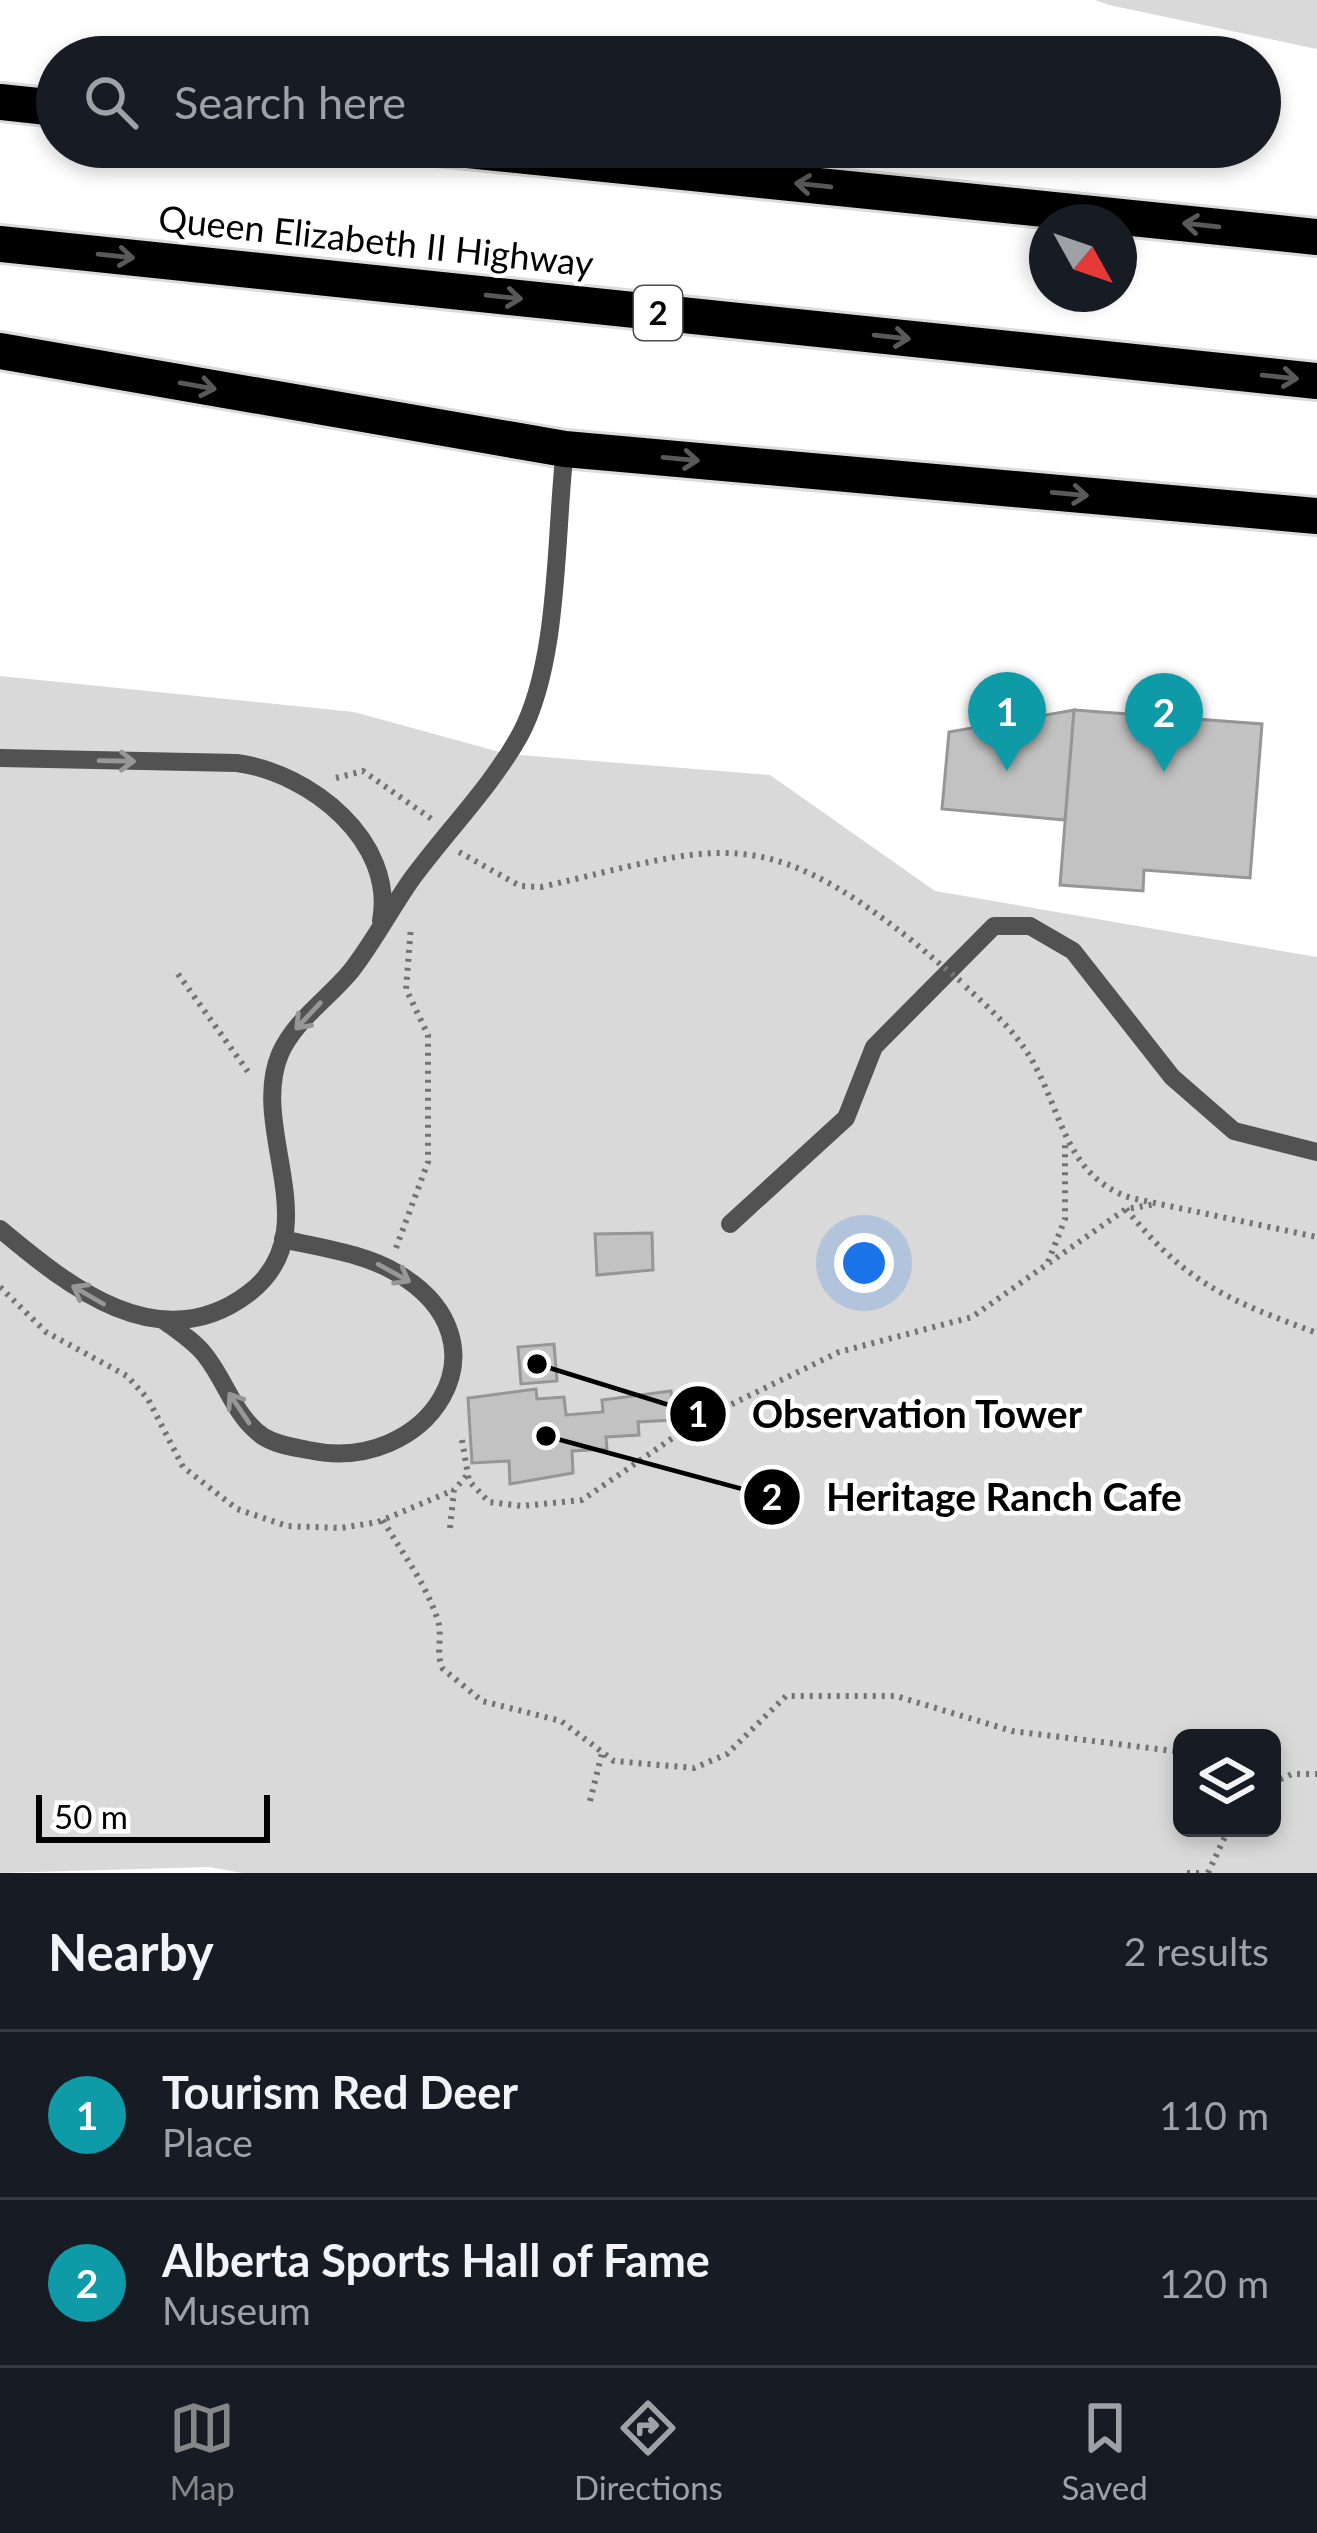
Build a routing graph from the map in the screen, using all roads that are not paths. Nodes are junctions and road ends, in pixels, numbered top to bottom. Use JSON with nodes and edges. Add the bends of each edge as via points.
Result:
{"nodes":[{"id":1,"x":0,"y":102,"type":"edge"},
{"id":2,"x":36,"y":106,"type":"edge"},
{"id":3,"x":643,"y":168,"type":"edge"},
{"id":4,"x":1317,"y":237,"type":"edge"},
{"id":5,"x":0,"y":244,"type":"edge"},
{"id":6,"x":0,"y":351,"type":"edge"},
{"id":7,"x":1317,"y":381,"type":"edge"},
{"id":8,"x":565,"y":449,"type":"junction"},
{"id":9,"x":1317,"y":516,"type":"edge"},
{"id":10,"x":0,"y":758,"type":"edge"},
{"id":11,"x":380,"y":924,"type":"junction"},
{"id":12,"x":1317,"y":1152,"type":"edge"},
{"id":13,"x":730,"y":1224,"type":"dead end"},
{"id":14,"x":0,"y":1229,"type":"edge"},
{"id":15,"x":283,"y":1238,"type":"junction"},
{"id":16,"x":163,"y":1319,"type":"junction"}],
"edges":[{"from":1,"to":2,"type":"highway"},
{"from":4,"to":3,"type":"highway","one_way":true},
{"from":5,"to":7,"type":"highway","name":"Queen Elizabeth II Highway","number":"2","one_way":true},
{"from":6,"to":8,"type":"highway","one_way":true},
{"from":8,"to":9,"type":"highway","one_way":true},
{"from":8,"to":11,"type":"lane","via":[[532,705],[507,754]]},
{"from":10,"to":11,"type":"lane","one_way":true,"via":[[272,770],[355,829],[374,854]]},
{"from":11,"to":15,"type":"lane","one_way":true,"via":[[353,969],[284,1046],[272,1079]]},
{"from":12,"to":13,"type":"lane","via":[[1234,1132],[1172,1077],[1073,951],[1030,926],[994,926],[874,1047],[846,1118]]},
{"from":16,"to":14,"type":"lane","one_way":true,"via":[[95,1300]]},
{"from":15,"to":16,"type":"lane","via":[[272,1270],[249,1293],[192,1318]]},
{"from":15,"to":16,"type":"lane","one_way":true,"via":[[388,1268],[438,1313],[452,1375],[442,1403],[419,1429],[366,1451],[316,1451],[262,1435],[203,1352]]}]}
